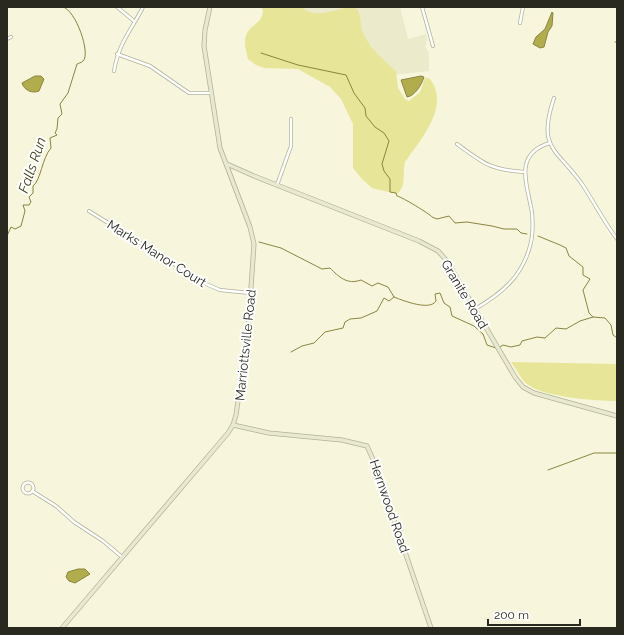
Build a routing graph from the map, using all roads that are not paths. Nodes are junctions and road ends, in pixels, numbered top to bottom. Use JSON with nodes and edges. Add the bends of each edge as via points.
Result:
{"nodes":[{"id":1,"x":117,"y":7,"type":"edge"},
{"id":2,"x":143,"y":7,"type":"edge"},
{"id":3,"x":210,"y":7,"type":"edge"},
{"id":4,"x":422,"y":7,"type":"edge"},
{"id":5,"x":523,"y":7,"type":"edge"},
{"id":6,"x":134,"y":21,"type":"junction"},
{"id":7,"x":520,"y":23,"type":"dead end"},
{"id":8,"x":10,"y":37,"type":"dead end"},
{"id":9,"x":7,"y":39,"type":"edge"},
{"id":10,"x":433,"y":46,"type":"dead end"},
{"id":11,"x":118,"y":54,"type":"junction"},
{"id":12,"x":114,"y":71,"type":"dead end"},
{"id":13,"x":211,"y":93,"type":"junction"},
{"id":14,"x":554,"y":98,"type":"dead end"},
{"id":15,"x":291,"y":119,"type":"dead end"},
{"id":16,"x":550,"y":142,"type":"junction"},
{"id":17,"x":457,"y":144,"type":"dead end"},
{"id":18,"x":226,"y":164,"type":"junction"},
{"id":19,"x":525,"y":172,"type":"junction"},
{"id":20,"x":277,"y":185,"type":"junction"},
{"id":21,"x":89,"y":211,"type":"dead end"},
{"id":22,"x":617,"y":239,"type":"edge"},
{"id":23,"x":251,"y":293,"type":"junction"},
{"id":24,"x":475,"y":309,"type":"junction"},
{"id":25,"x":617,"y":416,"type":"edge"},
{"id":26,"x":233,"y":426,"type":"junction"},
{"id":27,"x":32,"y":491,"type":"junction"},
{"id":28,"x":122,"y":557,"type":"junction"},
{"id":29,"x":62,"y":628,"type":"edge"},
{"id":30,"x":431,"y":628,"type":"edge"}],
"edges":[{"from":1,"to":6,"type":"street"},
{"from":2,"to":6,"type":"street"},
{"from":3,"to":13,"type":"street","name":"Marriottsville Road","via":[[204,42]]},
{"from":4,"to":10,"type":"street"},
{"from":5,"to":7,"type":"street"},
{"from":6,"to":11,"type":"street"},
{"from":8,"to":9,"type":"street"},
{"from":11,"to":12,"type":"street"},
{"from":11,"to":13,"type":"street","via":[[150,66],[189,93]]},
{"from":13,"to":18,"type":"street","name":"Marriottsville Road","via":[[220,148]]},
{"from":14,"to":16,"type":"street","via":[[548,122]]},
{"from":15,"to":20,"type":"street","via":[[290,146]]},
{"from":16,"to":19,"type":"street","via":[[534,152]]},
{"from":16,"to":22,"type":"street","via":[[556,154],[582,184]]},
{"from":17,"to":19,"type":"street","via":[[492,168]]},
{"from":18,"to":20,"type":"street","name":"Granite Road"},
{"from":18,"to":23,"type":"street","name":"Marriottsville Road","via":[[254,244]]},
{"from":19,"to":24,"type":"street","via":[[532,222],[532,239],[527,256],[518,274],[506,287]]},
{"from":20,"to":24,"type":"street","name":"Granite Road","via":[[432,247],[447,261]]},
{"from":21,"to":23,"type":"street","name":"Marks Manor Court","via":[[206,284],[220,290]]},
{"from":23,"to":26,"type":"street","name":"Marriottsville Road","via":[[242,384]]},
{"from":24,"to":25,"type":"street","name":"Granite Road","via":[[523,387],[543,396]]},
{"from":26,"to":28,"type":"street","name":"Marriottsville Road"},
{"from":26,"to":30,"type":"street","name":"Hernwood Road","via":[[269,433],[341,440],[367,446]]},
{"from":27,"to":27,"type":"street","via":[[31,484],[23,484],[25,492]]},
{"from":27,"to":28,"type":"street","via":[[56,506]]},
{"from":28,"to":29,"type":"street","name":"Marriottsville Road"}]}
